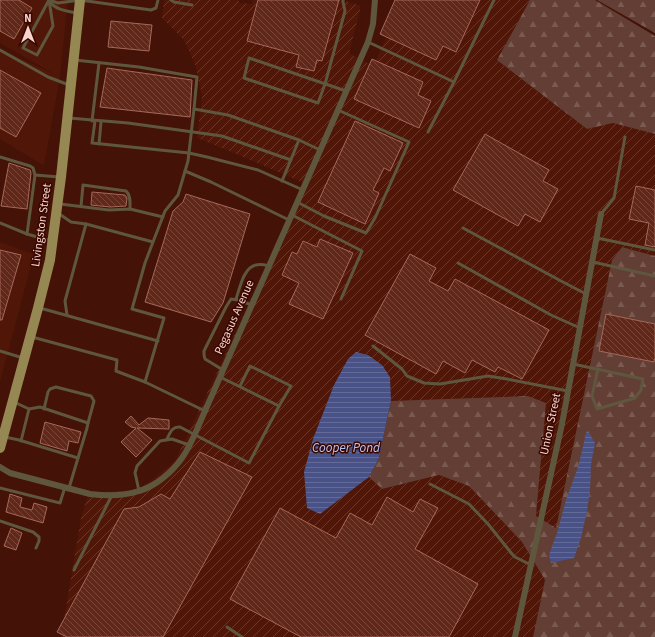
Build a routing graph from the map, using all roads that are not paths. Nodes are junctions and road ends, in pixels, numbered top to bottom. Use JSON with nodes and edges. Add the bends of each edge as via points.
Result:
{"nodes":[{"id":1,"x":49,"y":0,"type":"edge"},
{"id":2,"x":80,"y":0,"type":"edge"},
{"id":3,"x":122,"y":0,"type":"edge"},
{"id":4,"x":158,"y":0,"type":"edge"},
{"id":5,"x":171,"y":0,"type":"edge"},
{"id":6,"x":375,"y":0,"type":"edge"},
{"id":7,"x":494,"y":0,"type":"edge"},
{"id":8,"x":343,"y":1,"type":"edge"},
{"id":9,"x":97,"y":2,"type":"edge"},
{"id":10,"x":192,"y":5,"type":"dead end"},
{"id":11,"x":121,"y":6,"type":"junction"},
{"id":12,"x":78,"y":15,"type":"junction"},
{"id":13,"x":368,"y":42,"type":"junction"},
{"id":14,"x":0,"y":50,"type":"edge"},
{"id":15,"x":74,"y":60,"type":"junction"},
{"id":16,"x":99,"y":62,"type":"junction"},
{"id":17,"x":454,"y":82,"type":"junction"},
{"id":18,"x":325,"y":84,"type":"junction"},
{"id":19,"x":71,"y":85,"type":"junction"},
{"id":20,"x":346,"y":91,"type":"junction"},
{"id":21,"x":194,"y":109,"type":"junction"},
{"id":22,"x":338,"y":110,"type":"junction"},
{"id":23,"x":67,"y":118,"type":"junction"},
{"id":24,"x":94,"y":121,"type":"junction"},
{"id":25,"x":101,"y":122,"type":"junction"},
{"id":26,"x":191,"y":132,"type":"junction"},
{"id":27,"x":428,"y":132,"type":"dead end"},
{"id":28,"x":625,"y":137,"type":"dead end"},
{"id":29,"x":300,"y":140,"type":"junction"},
{"id":30,"x":99,"y":144,"type":"junction"},
{"id":31,"x":320,"y":150,"type":"junction"},
{"id":32,"x":189,"y":153,"type":"junction"},
{"id":33,"x":0,"y":158,"type":"edge"},
{"id":34,"x":291,"y":160,"type":"junction"},
{"id":35,"x":185,"y":171,"type":"junction"},
{"id":36,"x":35,"y":175,"type":"junction"},
{"id":37,"x":61,"y":177,"type":"junction"},
{"id":38,"x":282,"y":180,"type":"junction"},
{"id":39,"x":303,"y":190,"type":"junction"},
{"id":40,"x":297,"y":202,"type":"junction"},
{"id":41,"x":81,"y":206,"type":"junction"},
{"id":42,"x":57,"y":208,"type":"junction"},
{"id":43,"x":130,"y":209,"type":"junction"},
{"id":44,"x":602,"y":214,"type":"joint"},
{"id":45,"x":163,"y":217,"type":"junction"},
{"id":46,"x":290,"y":218,"type":"junction"},
{"id":47,"x":0,"y":223,"type":"edge"},
{"id":48,"x":86,"y":224,"type":"junction"},
{"id":49,"x":463,"y":228,"type":"dead end"},
{"id":50,"x":27,"y":234,"type":"junction"},
{"id":51,"x":597,"y":238,"type":"junction"},
{"id":52,"x":53,"y":241,"type":"junction"},
{"id":53,"x":153,"y":242,"type":"junction"},
{"id":54,"x":655,"y":250,"type":"edge"},
{"id":55,"x":592,"y":262,"type":"junction"},
{"id":56,"x":458,"y":263,"type":"dead end"},
{"id":57,"x":269,"y":266,"type":"junction"},
{"id":58,"x":655,"y":276,"type":"edge"},
{"id":59,"x":586,"y":294,"type":"junction"},
{"id":60,"x":341,"y":298,"type":"dead end"},
{"id":61,"x":236,"y":299,"type":"junction"},
{"id":62,"x":252,"y":305,"type":"junction"},
{"id":63,"x":38,"y":308,"type":"junction"},
{"id":64,"x":67,"y":315,"type":"junction"},
{"id":65,"x":580,"y":328,"type":"junction"},
{"id":66,"x":30,"y":336,"type":"junction"},
{"id":67,"x":158,"y":340,"type":"junction"},
{"id":68,"x":373,"y":346,"type":"dead end"},
{"id":69,"x":0,"y":351,"type":"edge"},
{"id":70,"x":25,"y":358,"type":"junction"},
{"id":71,"x":573,"y":364,"type":"junction"},
{"id":72,"x":598,"y":369,"type":"junction"},
{"id":73,"x":221,"y":374,"type":"junction"},
{"id":74,"x":144,"y":382,"type":"junction"},
{"id":75,"x":240,"y":386,"type":"junction"},
{"id":76,"x":568,"y":391,"type":"junction"},
{"id":77,"x":13,"y":402,"type":"junction"},
{"id":78,"x":279,"y":406,"type":"junction"},
{"id":79,"x":29,"y":409,"type":"junction"},
{"id":80,"x":44,"y":409,"type":"junction"},
{"id":81,"x":205,"y":411,"type":"junction"},
{"id":82,"x":88,"y":423,"type":"junction"},
{"id":83,"x":194,"y":434,"type":"junction"},
{"id":84,"x":3,"y":436,"type":"junction"},
{"id":85,"x":167,"y":439,"type":"junction"},
{"id":86,"x":21,"y":440,"type":"junction"},
{"id":87,"x":189,"y":445,"type":"junction"},
{"id":88,"x":0,"y":448,"type":"edge"},
{"id":89,"x":78,"y":458,"type":"junction"},
{"id":90,"x":0,"y":467,"type":"edge"},
{"id":91,"x":430,"y":484,"type":"dead end"},
{"id":92,"x":0,"y":488,"type":"edge"},
{"id":93,"x":67,"y":488,"type":"junction"},
{"id":94,"x":139,"y":491,"type":"junction"},
{"id":95,"x":112,"y":495,"type":"junction"},
{"id":96,"x":0,"y":521,"type":"edge"},
{"id":97,"x":36,"y":548,"type":"dead end"},
{"id":98,"x":531,"y":565,"type":"junction"},
{"id":99,"x":74,"y":570,"type":"dead end"},
{"id":100,"x":227,"y":627,"type":"dead end"},
{"id":101,"x":242,"y":637,"type":"edge"},
{"id":102,"x":515,"y":637,"type":"edge"}],
"edges":[{"from":1,"to":1,"type":"lane","via":[[24,48],[37,55],[53,26]]},
{"from":1,"to":2,"type":"lane","via":[[58,3]]},
{"from":1,"to":12,"type":"lane","via":[[54,6]]},
{"from":2,"to":9,"type":"lane"},
{"from":2,"to":12,"type":"main road","name":"Livingston Street"},
{"from":3,"to":11,"type":"lane"},
{"from":4,"to":11,"type":"lane","via":[[156,8],[151,10]]},
{"from":5,"to":10,"type":"lane"},
{"from":6,"to":13,"type":"street","name":"Pegasus Avenue"},
{"from":7,"to":17,"type":"lane"},
{"from":8,"to":18,"type":"lane","via":[[345,11]]},
{"from":9,"to":11,"type":"lane"},
{"from":12,"to":15,"type":"main road","name":"Livingston Street"},
{"from":13,"to":17,"type":"lane"},
{"from":13,"to":20,"type":"street","name":"Pegasus Avenue"},
{"from":14,"to":19,"type":"lane","via":[[48,77]]},
{"from":15,"to":16,"type":"lane"},
{"from":15,"to":19,"type":"main road","name":"Livingston Street"},
{"from":16,"to":21,"type":"lane","via":[[197,77]]},
{"from":16,"to":24,"type":"lane"},
{"from":17,"to":27,"type":"lane"},
{"from":18,"to":18,"type":"lane","via":[[249,58],[244,78],[318,103]]},
{"from":18,"to":20,"type":"lane"},
{"from":19,"to":23,"type":"main road","name":"Livingston Street"},
{"from":20,"to":22,"type":"street","name":"Pegasus Avenue"},
{"from":21,"to":26,"type":"lane"},
{"from":21,"to":29,"type":"lane","via":[[228,115]]},
{"from":22,"to":31,"type":"street","name":"Pegasus Avenue"},
{"from":22,"to":40,"type":"lane","via":[[409,142],[366,233]]},
{"from":23,"to":24,"type":"lane"},
{"from":23,"to":37,"type":"main road","name":"Livingston Street"},
{"from":24,"to":25,"type":"lane"},
{"from":24,"to":30,"type":"lane","via":[[92,143]]},
{"from":25,"to":26,"type":"lane"},
{"from":25,"to":30,"type":"lane"},
{"from":26,"to":32,"type":"lane"},
{"from":26,"to":34,"type":"lane","via":[[222,136]]},
{"from":28,"to":44,"type":"lane","via":[[614,198]]},
{"from":29,"to":31,"type":"lane"},
{"from":29,"to":34,"type":"lane"},
{"from":30,"to":32,"type":"lane"},
{"from":31,"to":39,"type":"street","name":"Pegasus Avenue"},
{"from":32,"to":35,"type":"lane"},
{"from":32,"to":38,"type":"lane","via":[[258,170]]},
{"from":33,"to":36,"type":"lane","via":[[30,166]]},
{"from":34,"to":38,"type":"lane"},
{"from":35,"to":45,"type":"lane","via":[[178,195]]},
{"from":35,"to":46,"type":"lane"},
{"from":36,"to":37,"type":"lane"},
{"from":36,"to":50,"type":"lane"},
{"from":37,"to":42,"type":"main road","name":"Livingston Street"},
{"from":38,"to":39,"type":"lane"},
{"from":39,"to":40,"type":"street","name":"Pegasus Avenue"},
{"from":40,"to":46,"type":"street","name":"Pegasus Avenue"},
{"from":41,"to":42,"type":"lane"},
{"from":41,"to":43,"type":"lane","via":[[109,210]]},
{"from":41,"to":43,"type":"lane","via":[[83,185],[126,191]]},
{"from":42,"to":48,"type":"lane","via":[[71,222]]},
{"from":42,"to":52,"type":"main road","name":"Livingston Street"},
{"from":43,"to":45,"type":"lane"},
{"from":44,"to":51,"type":"street","name":"Union Street"},
{"from":45,"to":53,"type":"lane"},
{"from":46,"to":57,"type":"street","name":"Pegasus Avenue"},
{"from":46,"to":60,"type":"lane","via":[[362,250]]},
{"from":47,"to":50,"type":"lane"},
{"from":48,"to":53,"type":"lane"},
{"from":48,"to":64,"type":"lane","via":[[65,301]]},
{"from":49,"to":59,"type":"lane"},
{"from":50,"to":52,"type":"lane"},
{"from":51,"to":54,"type":"lane"},
{"from":51,"to":55,"type":"street","name":"Union Street"},
{"from":52,"to":63,"type":"main road","name":"Livingston Street"},
{"from":53,"to":67,"type":"lane","via":[[132,309],[164,318]]},
{"from":55,"to":58,"type":"lane"},
{"from":55,"to":59,"type":"street","name":"Union Street"},
{"from":56,"to":65,"type":"lane","via":[[551,315]]},
{"from":57,"to":61,"type":"lane","via":[[258,264],[249,268]]},
{"from":57,"to":62,"type":"street","name":"Pegasus Avenue"},
{"from":59,"to":65,"type":"street","name":"Union Street"},
{"from":61,"to":62,"type":"lane"},
{"from":61,"to":73,"type":"lane","via":[[231,299],[226,307],[204,351],[205,359]]},
{"from":62,"to":73,"type":"street","name":"Pegasus Avenue"},
{"from":63,"to":64,"type":"lane"},
{"from":63,"to":66,"type":"main road","name":"Livingston Street"},
{"from":64,"to":67,"type":"lane"},
{"from":65,"to":71,"type":"street","name":"Union Street"},
{"from":66,"to":70,"type":"main road","name":"Livingston Street"},
{"from":66,"to":74,"type":"lane","via":[[117,360],[116,371]]},
{"from":67,"to":74,"type":"lane"},
{"from":68,"to":76,"type":"lane","via":[[407,376],[424,383],[440,384],[488,376]]},
{"from":69,"to":70,"type":"lane"},
{"from":70,"to":77,"type":"main road","name":"Livingston Street"},
{"from":71,"to":72,"type":"lane"},
{"from":71,"to":76,"type":"street","name":"Union Street"},
{"from":72,"to":72,"type":"lane","via":[[643,379],[635,398],[597,409],[592,396]]},
{"from":73,"to":75,"type":"lane"},
{"from":73,"to":81,"type":"street","name":"Pegasus Avenue"},
{"from":74,"to":81,"type":"lane"},
{"from":75,"to":78,"type":"lane"},
{"from":75,"to":78,"type":"lane","via":[[250,366],[291,386]]},
{"from":76,"to":98,"type":"street","name":"Union Street"},
{"from":77,"to":79,"type":"lane"},
{"from":77,"to":84,"type":"main road","name":"Livingston Street"},
{"from":78,"to":83,"type":"lane","via":[[249,463]]},
{"from":79,"to":80,"type":"lane"},
{"from":79,"to":86,"type":"lane"},
{"from":80,"to":82,"type":"lane"},
{"from":80,"to":82,"type":"lane","via":[[48,392],[56,387],[91,396],[94,401]]},
{"from":81,"to":83,"type":"street","name":"Pegasus Avenue"},
{"from":82,"to":89,"type":"lane"},
{"from":83,"to":85,"type":"lane","via":[[177,427]]},
{"from":83,"to":87,"type":"street","name":"Pegasus Avenue"},
{"from":84,"to":86,"type":"lane"},
{"from":84,"to":88,"type":"main road","name":"Livingston Street"},
{"from":85,"to":87,"type":"lane"},
{"from":85,"to":94,"type":"lane","via":[[160,441],[137,466],[135,473]]},
{"from":86,"to":89,"type":"lane"},
{"from":87,"to":94,"type":"street","name":"Pegasus Avenue","via":[[182,458],[168,473]]},
{"from":89,"to":93,"type":"lane"},
{"from":90,"to":93,"type":"street","name":"Pegasus Avenue","via":[[10,473]]},
{"from":91,"to":98,"type":"lane","via":[[469,504],[515,557]]},
{"from":92,"to":93,"type":"lane","via":[[60,503]]},
{"from":93,"to":95,"type":"street","name":"Pegasus Avenue","via":[[90,494]]},
{"from":94,"to":95,"type":"street","name":"Pegasus Avenue"},
{"from":95,"to":99,"type":"lane"},
{"from":96,"to":97,"type":"lane","via":[[33,532],[39,537]]},
{"from":98,"to":102,"type":"street","name":"Union Street"},
{"from":100,"to":101,"type":"lane"}]}
